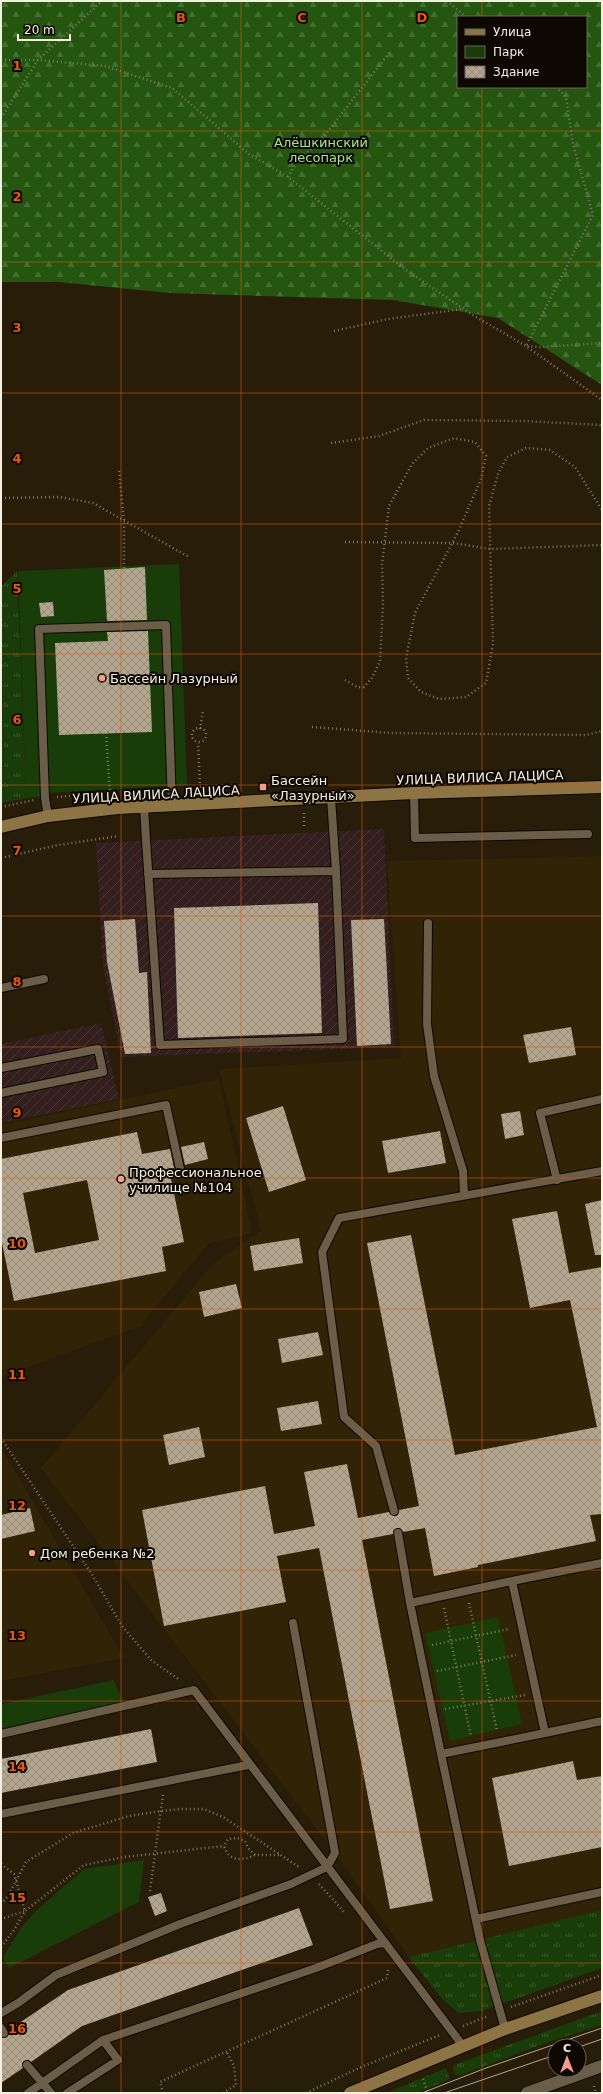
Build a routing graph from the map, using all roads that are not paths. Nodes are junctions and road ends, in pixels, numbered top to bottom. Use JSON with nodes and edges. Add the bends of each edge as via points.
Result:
{"nodes":[{"id":1,"x":602,"y":787,"type":"edge"},
{"id":2,"x":414,"y":793,"type":"junction"},
{"id":3,"x":331,"y":798,"type":"junction"},
{"id":4,"x":172,"y":806,"type":"junction"},
{"id":5,"x":144,"y":807,"type":"junction"},
{"id":6,"x":48,"y":816,"type":"junction"},
{"id":7,"x":1,"y":827,"type":"edge"},
{"id":8,"x":588,"y":834,"type":"dead end"},
{"id":9,"x":336,"y":871,"type":"junction"},
{"id":10,"x":148,"y":874,"type":"junction"},
{"id":11,"x":428,"y":923,"type":"dead end"},
{"id":12,"x":44,"y":979,"type":"dead end"},
{"id":13,"x":1,"y":988,"type":"edge"},
{"id":14,"x":1,"y":1068,"type":"edge"},
{"id":15,"x":1,"y":1093,"type":"edge"},
{"id":16,"x":602,"y":1099,"type":"edge"},
{"id":17,"x":1,"y":1138,"type":"edge"},
{"id":18,"x":180,"y":1169,"type":"dead end"},
{"id":19,"x":602,"y":1171,"type":"edge"},
{"id":20,"x":557,"y":1180,"type":"junction"},
{"id":21,"x":464,"y":1195,"type":"junction"},
{"id":22,"x":394,"y":1511,"type":"dead end"},
{"id":23,"x":398,"y":1533,"type":"dead end"},
{"id":24,"x":602,"y":1563,"type":"edge"},
{"id":25,"x":512,"y":1581,"type":"junction"},
{"id":26,"x":410,"y":1603,"type":"junction"},
{"id":27,"x":293,"y":1623,"type":"dead end"},
{"id":28,"x":602,"y":1721,"type":"edge"},
{"id":29,"x":545,"y":1733,"type":"junction"},
{"id":30,"x":1,"y":1734,"type":"edge"},
{"id":31,"x":441,"y":1754,"type":"junction"},
{"id":32,"x":248,"y":1764,"type":"junction"},
{"id":33,"x":1,"y":1814,"type":"edge"},
{"id":34,"x":327,"y":1867,"type":"junction"},
{"id":35,"x":602,"y":1892,"type":"edge"},
{"id":36,"x":476,"y":1919,"type":"junction"},
{"id":37,"x":385,"y":1943,"type":"junction"},
{"id":38,"x":602,"y":1996,"type":"edge"},
{"id":39,"x":1,"y":2013,"type":"edge"},
{"id":40,"x":505,"y":2029,"type":"junction"},
{"id":41,"x":103,"y":2040,"type":"junction"},
{"id":42,"x":463,"y":2046,"type":"junction"},
{"id":43,"x":27,"y":2065,"type":"dead end"},
{"id":44,"x":602,"y":2066,"type":"edge"},
{"id":45,"x":43,"y":2083,"type":"junction"},
{"id":46,"x":28,"y":2093,"type":"edge"},
{"id":47,"x":51,"y":2093,"type":"edge"},
{"id":48,"x":67,"y":2093,"type":"edge"},
{"id":49,"x":350,"y":2093,"type":"edge"},
{"id":50,"x":527,"y":2093,"type":"edge"}],
"edges":[{"from":1,"to":2,"type":"street","name":"УЛИЦА ВИЛИСА ЛАЦИСА"},
{"from":2,"to":3,"type":"street","name":"УЛИЦА ВИЛИСА ЛАЦИСА"},
{"from":2,"to":8,"type":"lane","via":[[415,838]]},
{"from":3,"to":4,"type":"street","name":"УЛИЦА ВИЛИСА ЛАЦИСА"},
{"from":3,"to":9,"type":"lane"},
{"from":4,"to":5,"type":"street","name":"УЛИЦА ВИЛИСА ЛАЦИСА"},
{"from":4,"to":6,"type":"lane","via":[[166,625],[39,629],[45,798]]},
{"from":5,"to":6,"type":"street","name":"УЛИЦА ВИЛИСА ЛАЦИСА"},
{"from":5,"to":10,"type":"lane"},
{"from":6,"to":7,"type":"street","name":"УЛИЦА ВИЛИСА ЛАЦИСА"},
{"from":9,"to":10,"type":"lane"},
{"from":9,"to":10,"type":"lane","via":[[343,1039],[160,1045]]},
{"from":11,"to":21,"type":"lane","via":[[427,1024],[434,1076],[463,1171]]},
{"from":12,"to":13,"type":"lane"},
{"from":14,"to":15,"type":"lane","via":[[98,1049],[103,1072]]},
{"from":16,"to":20,"type":"lane","via":[[540,1113]]},
{"from":17,"to":18,"type":"lane","via":[[166,1105]]},
{"from":19,"to":20,"type":"lane"},
{"from":20,"to":21,"type":"lane"},
{"from":21,"to":22,"type":"lane","via":[[339,1218],[322,1252],[344,1417],[376,1446]]},
{"from":23,"to":26,"type":"lane"},
{"from":24,"to":25,"type":"lane"},
{"from":25,"to":26,"type":"lane"},
{"from":25,"to":29,"type":"lane"},
{"from":26,"to":31,"type":"lane"},
{"from":27,"to":34,"type":"lane","via":[[335,1853]]},
{"from":28,"to":29,"type":"lane"},
{"from":29,"to":31,"type":"lane"},
{"from":30,"to":32,"type":"lane","via":[[194,1690]]},
{"from":31,"to":36,"type":"lane"},
{"from":32,"to":33,"type":"lane"},
{"from":32,"to":34,"type":"lane"},
{"from":34,"to":37,"type":"lane"},
{"from":34,"to":39,"type":"lane","via":[[291,1884],[180,1924],[56,1975],[18,2004]]},
{"from":35,"to":36,"type":"lane"},
{"from":36,"to":40,"type":"lane"},
{"from":37,"to":41,"type":"lane"},
{"from":37,"to":42,"type":"lane"},
{"from":38,"to":40,"type":"street"},
{"from":40,"to":42,"type":"street"},
{"from":41,"to":45,"type":"lane"},
{"from":41,"to":48,"type":"lane","via":[[118,2060]]},
{"from":42,"to":49,"type":"street"},
{"from":43,"to":45,"type":"lane"},
{"from":44,"to":50,"type":"street"},
{"from":45,"to":46,"type":"lane"},
{"from":45,"to":47,"type":"lane"}]}
